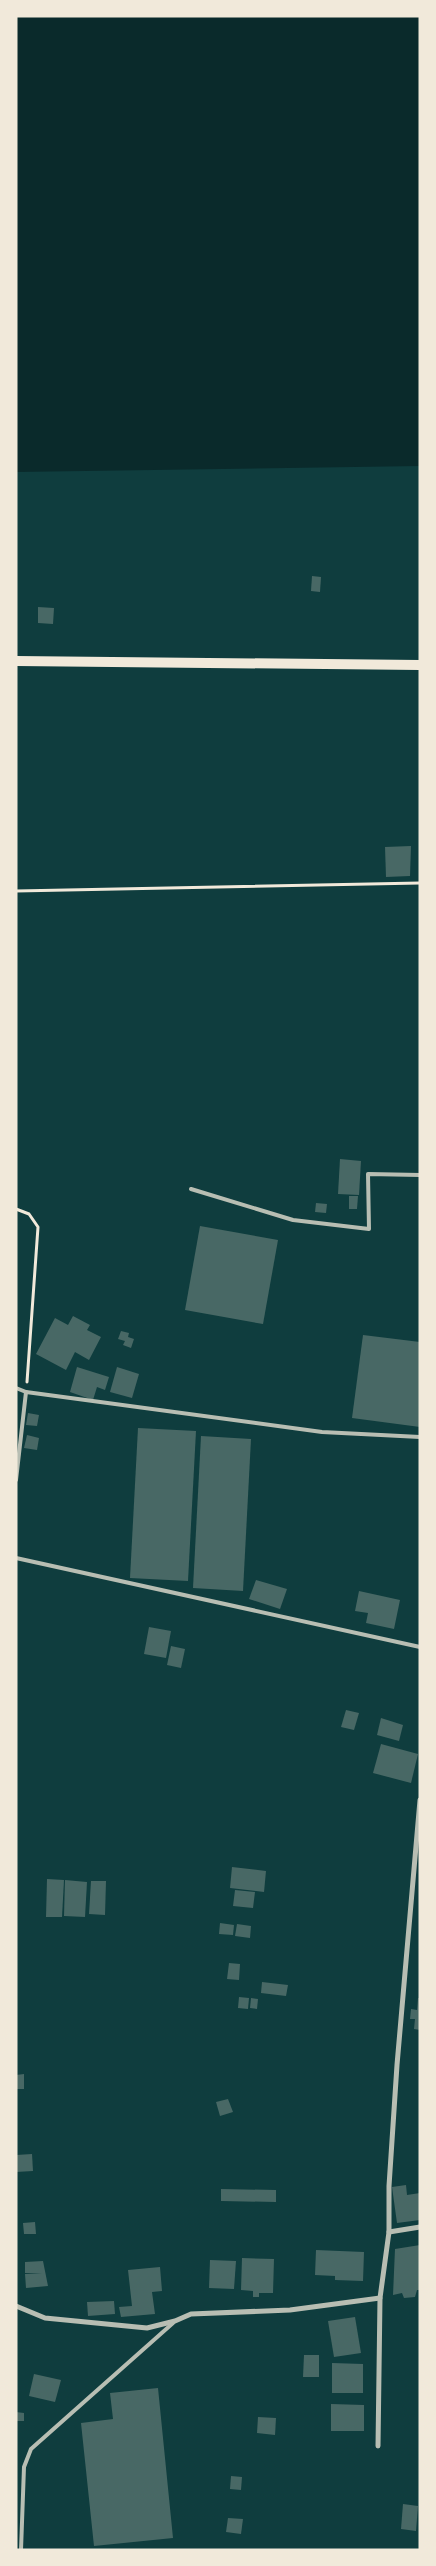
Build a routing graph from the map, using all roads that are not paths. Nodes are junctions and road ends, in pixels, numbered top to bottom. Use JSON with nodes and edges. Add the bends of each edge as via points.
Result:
{"nodes":[{"id":1,"x":16,"y":661,"type":"edge"},
{"id":2,"x":420,"y":665,"type":"edge"},
{"id":3,"x":420,"y":1175,"type":"edge"},
{"id":4,"x":191,"y":1188,"type":"dead end"},
{"id":5,"x":16,"y":1388,"type":"edge"},
{"id":6,"x":26,"y":1392,"type":"junction"},
{"id":7,"x":420,"y":1438,"type":"edge"},
{"id":8,"x":16,"y":1480,"type":"edge"},
{"id":9,"x":16,"y":1558,"type":"edge"},
{"id":10,"x":420,"y":1647,"type":"edge"},
{"id":11,"x":420,"y":1800,"type":"edge"},
{"id":12,"x":420,"y":2227,"type":"edge"},
{"id":13,"x":389,"y":2232,"type":"junction"},
{"id":14,"x":380,"y":2298,"type":"junction"},
{"id":15,"x":16,"y":2306,"type":"edge"},
{"id":16,"x":175,"y":2321,"type":"junction"},
{"id":17,"x":378,"y":2446,"type":"dead end"},
{"id":18,"x":20,"y":2550,"type":"edge"}],
"edges":[{"from":1,"to":2,"type":"main road"},
{"from":3,"to":4,"type":"lane","via":[[368,1174],[369,1229],[293,1220]]},
{"from":5,"to":6,"type":"lane"},
{"from":6,"to":7,"type":"lane","via":[[322,1432]]},
{"from":6,"to":8,"type":"lane"},
{"from":9,"to":10,"type":"lane"},
{"from":11,"to":13,"type":"street","via":[[395,2095]]},
{"from":12,"to":13,"type":"street"},
{"from":13,"to":14,"type":"street"},
{"from":14,"to":16,"type":"street","via":[[290,2310],[191,2314]]},
{"from":14,"to":17,"type":"street"},
{"from":15,"to":16,"type":"street","via":[[45,2318],[147,2328]]},
{"from":16,"to":18,"type":"lane","via":[[31,2449],[24,2467]]}]}
